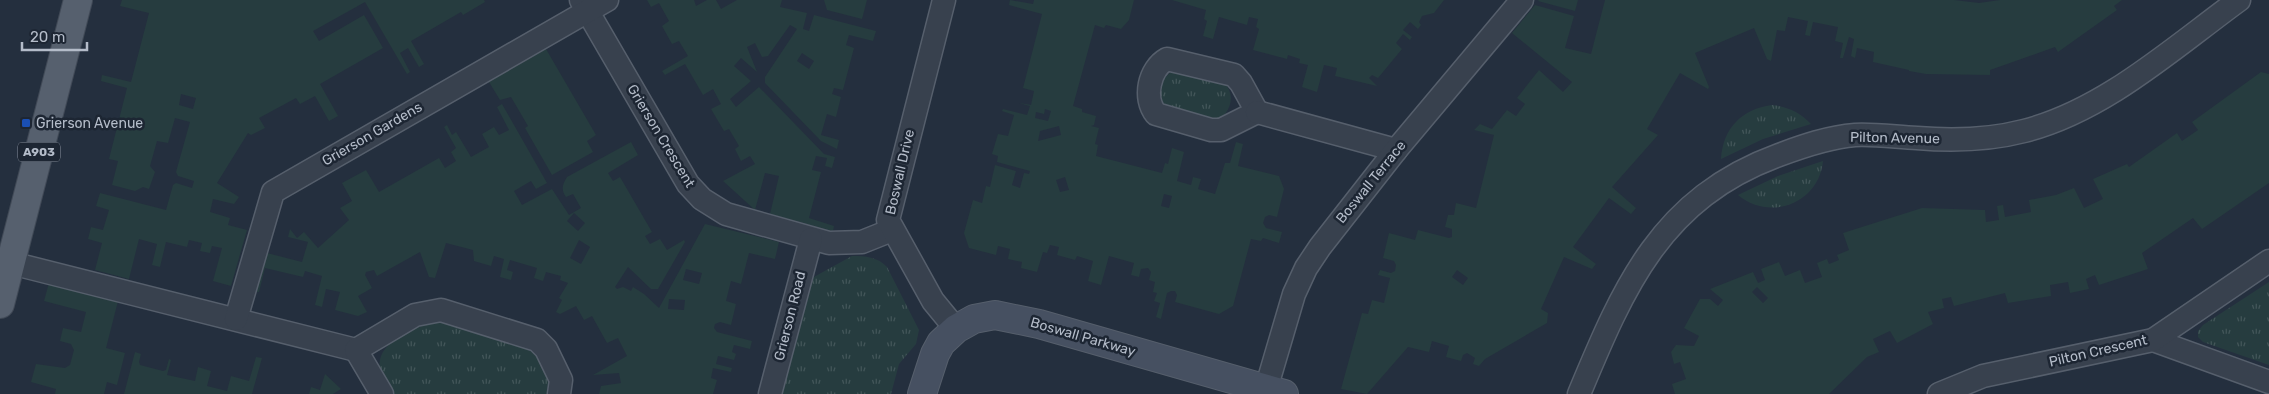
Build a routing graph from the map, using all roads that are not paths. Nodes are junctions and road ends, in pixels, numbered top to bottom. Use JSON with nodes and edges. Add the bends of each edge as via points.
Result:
{"nodes":[{"id":1,"x":78,"y":0,"type":"edge"},
{"id":2,"x":944,"y":0,"type":"edge"},
{"id":3,"x":1522,"y":0,"type":"edge"},
{"id":4,"x":2239,"y":0,"type":"edge"},
{"id":5,"x":592,"y":4,"type":"edge"},
{"id":6,"x":1256,"y":112,"type":"junction"},
{"id":7,"x":1396,"y":150,"type":"junction"},
{"id":8,"x":892,"y":230,"type":"junction"},
{"id":9,"x":811,"y":239,"type":"junction"},
{"id":10,"x":2269,"y":262,"type":"edge"},
{"id":11,"x":11,"y":263,"type":"junction"},
{"id":12,"x":0,"y":304,"type":"edge"},
{"id":13,"x":236,"y":319,"type":"junction"},
{"id":14,"x":956,"y":329,"type":"junction"},
{"id":15,"x":2153,"y":340,"type":"junction"},
{"id":16,"x":356,"y":350,"type":"junction"},
{"id":17,"x":2269,"y":382,"type":"edge"},
{"id":18,"x":1275,"y":392,"type":"edge"},
{"id":19,"x":382,"y":394,"type":"edge"},
{"id":20,"x":559,"y":394,"type":"edge"},
{"id":21,"x":770,"y":394,"type":"edge"},
{"id":22,"x":922,"y":394,"type":"edge"},
{"id":23,"x":1579,"y":394,"type":"edge"},
{"id":24,"x":1939,"y":394,"type":"edge"}],
"edges":[{"from":1,"to":11,"type":"main road","number":"A903"},
{"from":2,"to":8,"type":"street","name":"Boswall Drive","via":[[888,211]]},
{"from":3,"to":7,"type":"street","name":"Boswall Terrace"},
{"from":4,"to":23,"type":"street","name":"Pilton Avenue","via":[[2108,94],[2074,113],[2040,126],[1978,138],[1866,135],[1838,138],[1770,158],[1722,181],[1672,224],[1641,265],[1609,322]]},
{"from":5,"to":9,"type":"street","name":"Grierson Crescent","via":[[688,184],[696,193],[710,206],[726,214]]},
{"from":5,"to":13,"type":"street","name":"Grierson Gardens","via":[[273,192]]},
{"from":6,"to":6,"type":"street","via":[[1221,130],[1212,130],[1156,114],[1148,97],[1159,64],[1167,59],[1175,60],[1234,76]]},
{"from":6,"to":7,"type":"street"},
{"from":7,"to":18,"type":"street","name":"Boswall Terrace","via":[[1306,268],[1294,294]]},
{"from":8,"to":9,"type":"street","name":"Grierson Crescent","via":[[862,242],[829,243]]},
{"from":8,"to":14,"type":"street","name":"Boswall Drive","via":[[932,301]]},
{"from":9,"to":21,"type":"street","name":"Grierson Road"},
{"from":10,"to":15,"type":"street","name":"Pilton Crescent"},
{"from":11,"to":12,"type":"main road","number":"A903"},
{"from":11,"to":13,"type":"street"},
{"from":13,"to":16,"type":"street"},
{"from":14,"to":18,"type":"street","name":"Boswall Parkway","via":[[974,319],[995,314],[1016,318]]},
{"from":14,"to":22,"type":"street","name":"Boswall Parkway","via":[[935,354]]},
{"from":15,"to":17,"type":"street"},
{"from":15,"to":24,"type":"street","name":"Pilton Crescent","via":[[1983,376]]},
{"from":16,"to":19,"type":"street"},
{"from":16,"to":20,"type":"street","via":[[415,315],[441,310],[537,340],[546,349],[561,380]]}]}
